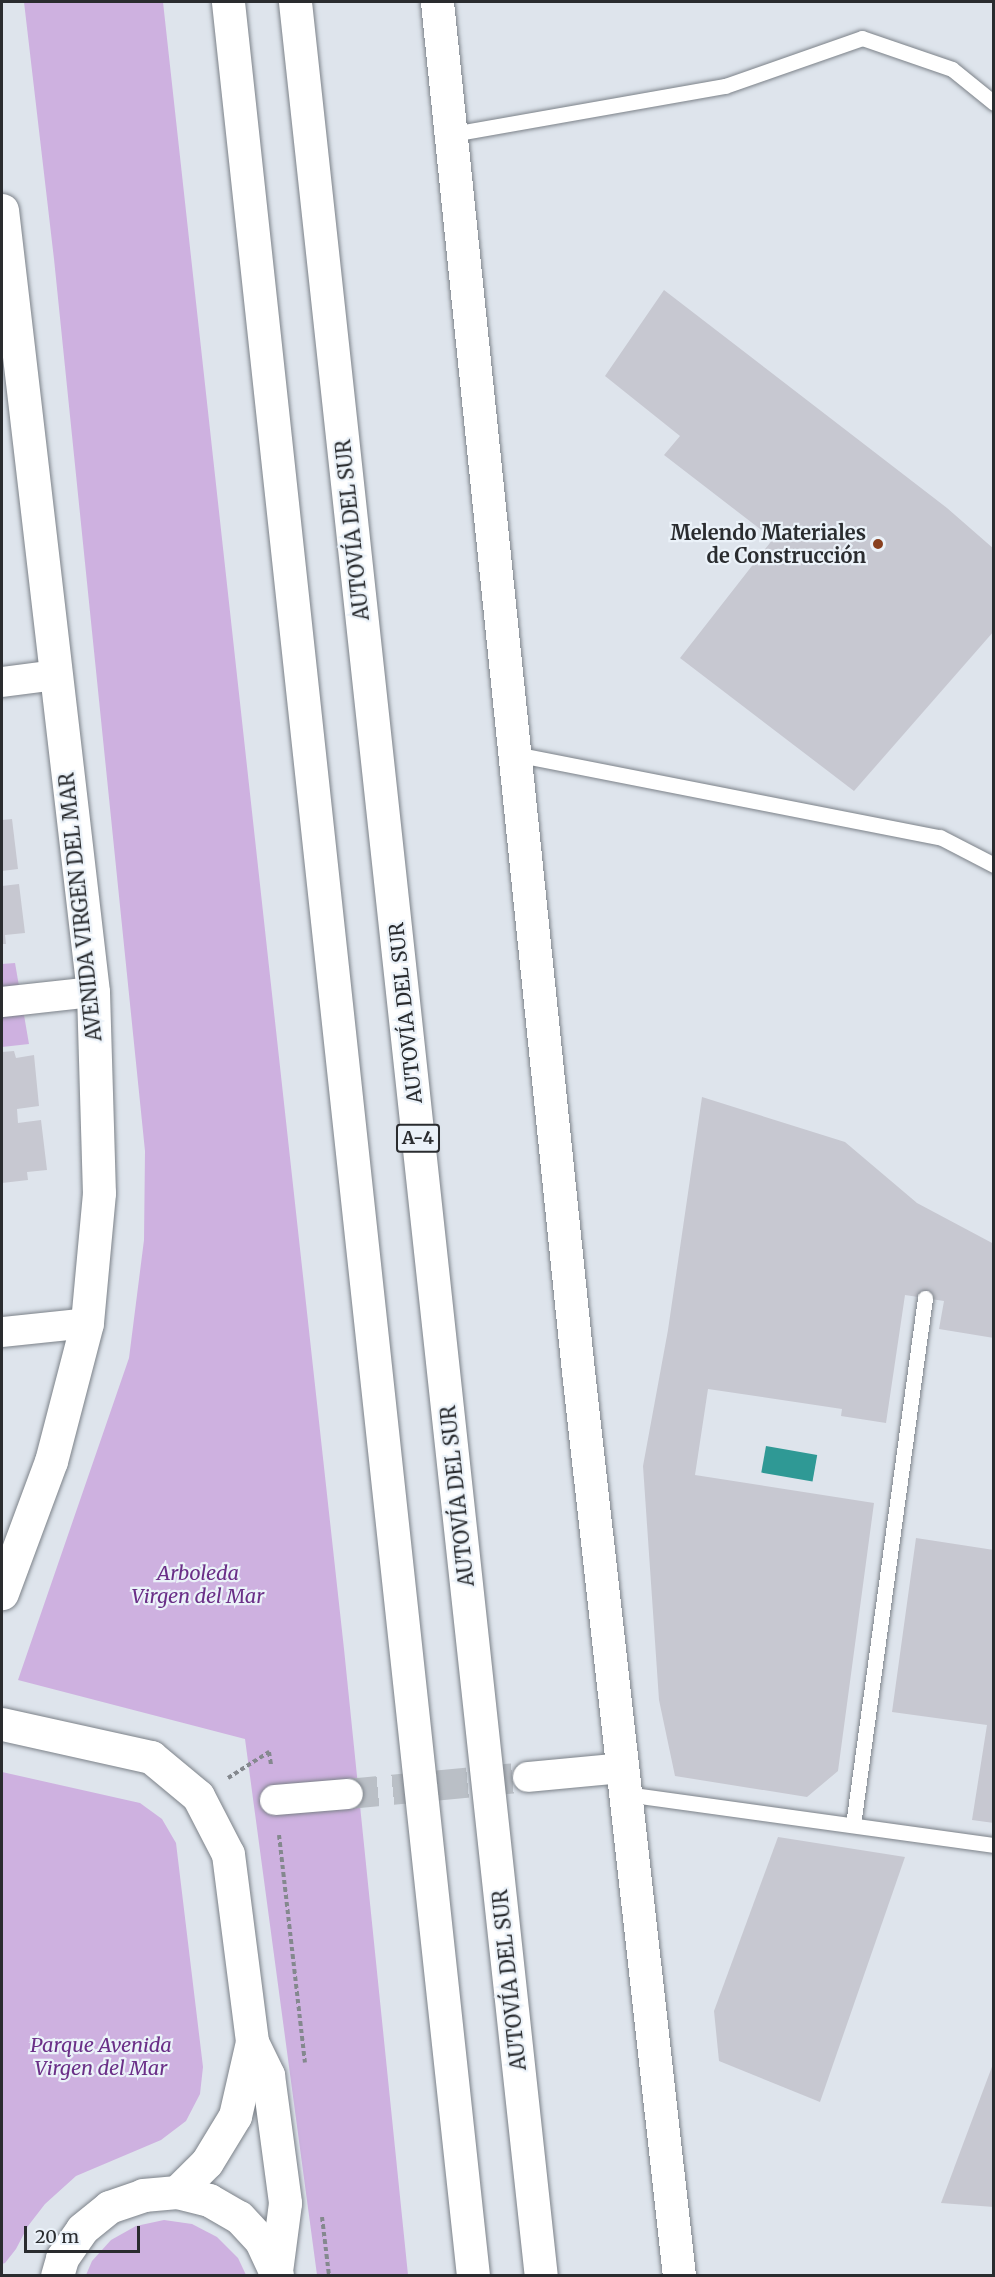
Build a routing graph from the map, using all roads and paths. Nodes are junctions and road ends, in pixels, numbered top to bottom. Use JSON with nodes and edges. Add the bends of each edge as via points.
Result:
{"nodes":[{"id":1,"x":228,"y":2,"type":"edge"},
{"id":2,"x":295,"y":2,"type":"edge"},
{"id":3,"x":437,"y":2,"type":"edge"},
{"id":4,"x":993,"y":103,"type":"edge"},
{"id":5,"x":452,"y":134,"type":"junction"},
{"id":6,"x":2,"y":210,"type":"edge"},
{"id":7,"x":10,"y":374,"type":"edge"},
{"id":8,"x":56,"y":675,"type":"junction"},
{"id":9,"x":2,"y":682,"type":"edge"},
{"id":10,"x":515,"y":754,"type":"junction"},
{"id":11,"x":993,"y":865,"type":"edge"},
{"id":12,"x":93,"y":992,"type":"junction"},
{"id":13,"x":2,"y":1002,"type":"edge"},
{"id":14,"x":925,"y":1298,"type":"dead end"},
{"id":15,"x":87,"y":1323,"type":"junction"},
{"id":16,"x":2,"y":1332,"type":"edge"},
{"id":17,"x":2,"y":1593,"type":"edge"},
{"id":18,"x":2,"y":1724,"type":"edge"},
{"id":19,"x":528,"y":1777,"type":"tunnel mouth"},
{"id":20,"x":624,"y":1781,"type":"junction"},
{"id":21,"x":348,"y":1794,"type":"tunnel mouth"},
{"id":22,"x":198,"y":1796,"type":"junction"},
{"id":23,"x":275,"y":1800,"type":"junction"},
{"id":24,"x":853,"y":1825,"type":"junction"},
{"id":25,"x":993,"y":1845,"type":"edge"},
{"id":26,"x":252,"y":2042,"type":"junction"},
{"id":27,"x":306,"y":2074,"type":"dead end"},
{"id":28,"x":177,"y":2192,"type":"junction"},
{"id":29,"x":322,"y":2216,"type":"dead end"},
{"id":30,"x":55,"y":2270,"type":"edge"},
{"id":31,"x":276,"y":2273,"type":"edge"},
{"id":32,"x":329,"y":2276,"type":"edge"},
{"id":33,"x":474,"y":2276,"type":"edge"},
{"id":34,"x":541,"y":2276,"type":"edge"},
{"id":35,"x":679,"y":2276,"type":"edge"}],
"edges":[{"from":1,"to":33,"type":"main road"},
{"from":2,"to":34,"type":"main road","name":"AUTOVÍA DEL SUR","number":"A-4"},
{"from":3,"to":5,"type":"main road"},
{"from":4,"to":5,"type":"lane","via":[[952,69],[862,38],[725,87]]},
{"from":5,"to":10,"type":"main road"},
{"from":6,"to":7,"type":"main road","name":"AVENIDA VIRGEN DEL MAR"},
{"from":7,"to":8,"type":"main road","name":"AVENIDA VIRGEN DEL MAR"},
{"from":8,"to":9,"type":"street"},
{"from":8,"to":12,"type":"main road","name":"AVENIDA VIRGEN DEL MAR"},
{"from":10,"to":11,"type":"lane","via":[[940,837]]},
{"from":10,"to":20,"type":"main road"},
{"from":12,"to":13,"type":"street"},
{"from":12,"to":15,"type":"main road","name":"AVENIDA VIRGEN DEL MAR","via":[[99,1193]]},
{"from":14,"to":24,"type":"lane"},
{"from":15,"to":16,"type":"street"},
{"from":15,"to":17,"type":"main road","name":"AVENIDA VIRGEN DEL MAR","via":[[51,1461]]},
{"from":18,"to":22,"type":"main road","via":[[152,1757]]},
{"from":19,"to":20,"type":"street"},
{"from":20,"to":24,"type":"lane"},
{"from":20,"to":35,"type":"main road"},
{"from":21,"to":23,"type":"street"},
{"from":22,"to":23,"type":"path","via":[[269,1752]]},
{"from":22,"to":26,"type":"main road","via":[[228,1854]]},
{"from":23,"to":27,"type":"path"},
{"from":24,"to":25,"type":"lane"},
{"from":26,"to":28,"type":"main road","via":[[235,2116],[207,2162]]},
{"from":26,"to":31,"type":"main road","via":[[268,2075],[285,2203]]},
{"from":28,"to":30,"type":"main road","via":[[143,2195],[110,2207],[82,2229]]},
{"from":28,"to":31,"type":"main road","via":[[209,2200],[239,2217],[261,2241]]},
{"from":29,"to":32,"type":"path"}]}
